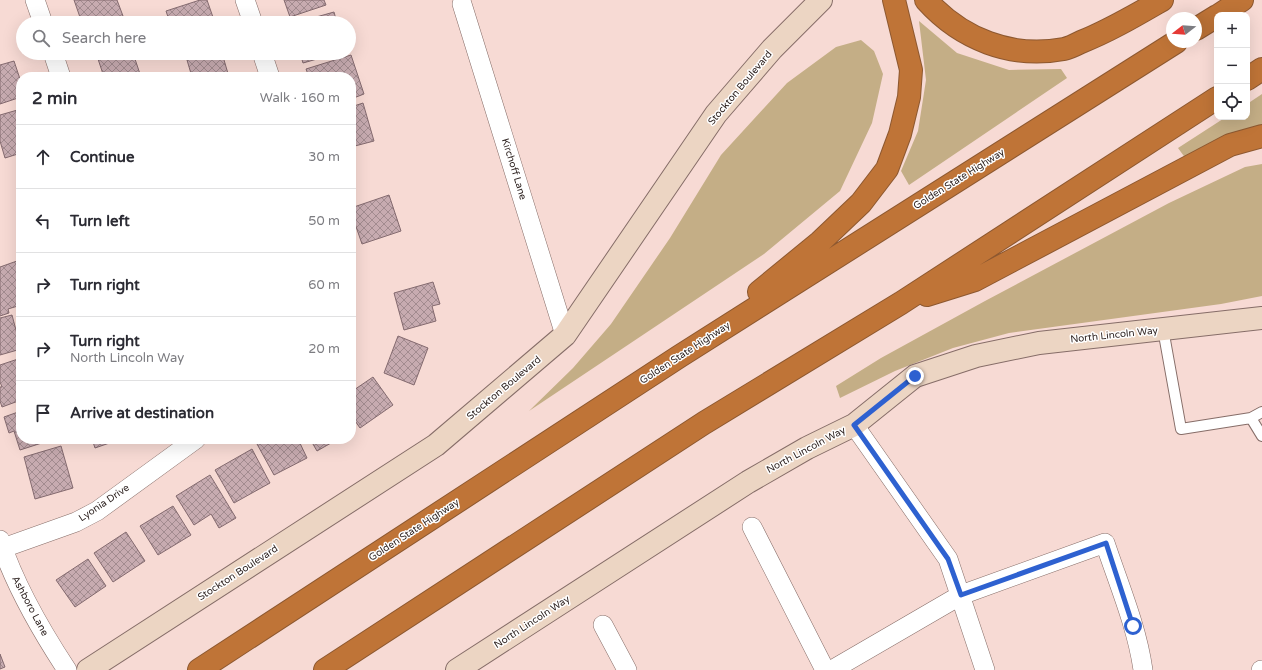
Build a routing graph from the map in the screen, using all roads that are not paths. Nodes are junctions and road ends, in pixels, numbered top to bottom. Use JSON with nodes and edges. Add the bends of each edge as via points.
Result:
{"nodes":[{"id":1,"x":36,"y":0,"type":"edge"},
{"id":2,"x":246,"y":0,"type":"edge"},
{"id":3,"x":820,"y":0,"type":"edge"},
{"id":4,"x":894,"y":0,"type":"edge"},
{"id":5,"x":926,"y":0,"type":"edge"},
{"id":6,"x":1162,"y":0,"type":"edge"},
{"id":7,"x":1242,"y":0,"type":"edge"},
{"id":8,"x":462,"y":4,"type":"dead end"},
{"id":9,"x":1224,"y":12,"type":"edge"},
{"id":10,"x":41,"y":16,"type":"edge"},
{"id":11,"x":251,"y":16,"type":"edge"},
{"id":12,"x":1214,"y":18,"type":"edge"},
{"id":13,"x":1202,"y":25,"type":"edge"},
{"id":14,"x":1167,"y":48,"type":"edge"},
{"id":15,"x":55,"y":60,"type":"edge"},
{"id":16,"x":264,"y":60,"type":"edge"},
{"id":17,"x":1262,"y":69,"type":"edge"},
{"id":18,"x":59,"y":72,"type":"edge"},
{"id":19,"x":268,"y":72,"type":"edge"},
{"id":20,"x":1250,"y":77,"type":"edge"},
{"id":21,"x":1214,"y":100,"type":"edge"},
{"id":22,"x":1262,"y":136,"type":"edge"},
{"id":23,"x":901,"y":303,"type":"junction"},
{"id":24,"x":1262,"y":318,"type":"edge"},
{"id":25,"x":1163,"y":329,"type":"junction"},
{"id":26,"x":565,"y":335,"type":"junction"},
{"id":27,"x":680,"y":356,"type":"junction"},
{"id":28,"x":1262,"y":412,"type":"edge"},
{"id":29,"x":1250,"y":418,"type":"junction"},
{"id":30,"x":854,"y":425,"type":"junction"},
{"id":31,"x":1262,"y":436,"type":"edge"},
{"id":32,"x":187,"y":444,"type":"edge"},
{"id":33,"x":752,"y":527,"type":"dead end"},
{"id":34,"x":1,"y":544,"type":"edge"},
{"id":35,"x":961,"y":595,"type":"junction"},
{"id":36,"x":603,"y":624,"type":"dead end"},
{"id":37,"x":67,"y":670,"type":"edge"},
{"id":38,"x":88,"y":670,"type":"edge"},
{"id":39,"x":199,"y":670,"type":"edge"},
{"id":40,"x":325,"y":670,"type":"edge"},
{"id":41,"x":457,"y":670,"type":"edge"},
{"id":42,"x":627,"y":670,"type":"edge"},
{"id":43,"x":825,"y":670,"type":"edge"},
{"id":44,"x":832,"y":670,"type":"edge"},
{"id":45,"x":985,"y":670,"type":"edge"},
{"id":46,"x":1143,"y":670,"type":"edge"}],
"edges":[{"from":1,"to":10,"type":"street"},
{"from":2,"to":11,"type":"street"},
{"from":3,"to":26,"type":"street","name":"Stockton Boulevard","via":[[772,49],[716,114]]},
{"from":4,"to":27,"type":"highway","via":[[911,70],[909,96],[900,134],[887,169],[861,203],[820,242]]},
{"from":5,"to":6,"type":"highway","via":[[953,25],[996,46],[1042,51],[1065,49],[1093,38]]},
{"from":7,"to":9,"type":"highway"},
{"from":8,"to":26,"type":"street","name":"Kirchoff Lane"},
{"from":12,"to":13,"type":"highway"},
{"from":14,"to":27,"type":"highway","name":"Golden State Highway"},
{"from":15,"to":18,"type":"street"},
{"from":16,"to":19,"type":"street"},
{"from":17,"to":20,"type":"highway"},
{"from":21,"to":23,"type":"highway"},
{"from":22,"to":23,"type":"highway","via":[[1230,146],[975,280]]},
{"from":23,"to":40,"type":"highway","via":[[704,423]]},
{"from":24,"to":25,"type":"street","name":"North Lincoln Way"},
{"from":25,"to":29,"type":"lane","via":[[1181,429]]},
{"from":25,"to":30,"type":"street","name":"North Lincoln Way","via":[[1039,343],[976,356],[915,376]]},
{"from":26,"to":38,"type":"street","name":"Stockton Boulevard","via":[[436,444]]},
{"from":27,"to":39,"type":"highway","name":"Golden State Highway"},
{"from":28,"to":29,"type":"lane"},
{"from":29,"to":31,"type":"lane"},
{"from":30,"to":35,"type":"street","via":[[948,559]]},
{"from":30,"to":41,"type":"street","name":"North Lincoln Way","via":[[807,448],[748,482]]},
{"from":32,"to":34,"type":"street","name":"Lyonia Drive","via":[[97,511],[76,522]]},
{"from":33,"to":43,"type":"street"},
{"from":34,"to":37,"type":"street","name":"Ashboro Lane","via":[[31,611]]},
{"from":35,"to":44,"type":"street"},
{"from":35,"to":45,"type":"street"},
{"from":35,"to":46,"type":"street","via":[[1106,543],[1133,626]]},
{"from":36,"to":42,"type":"street"}]}
